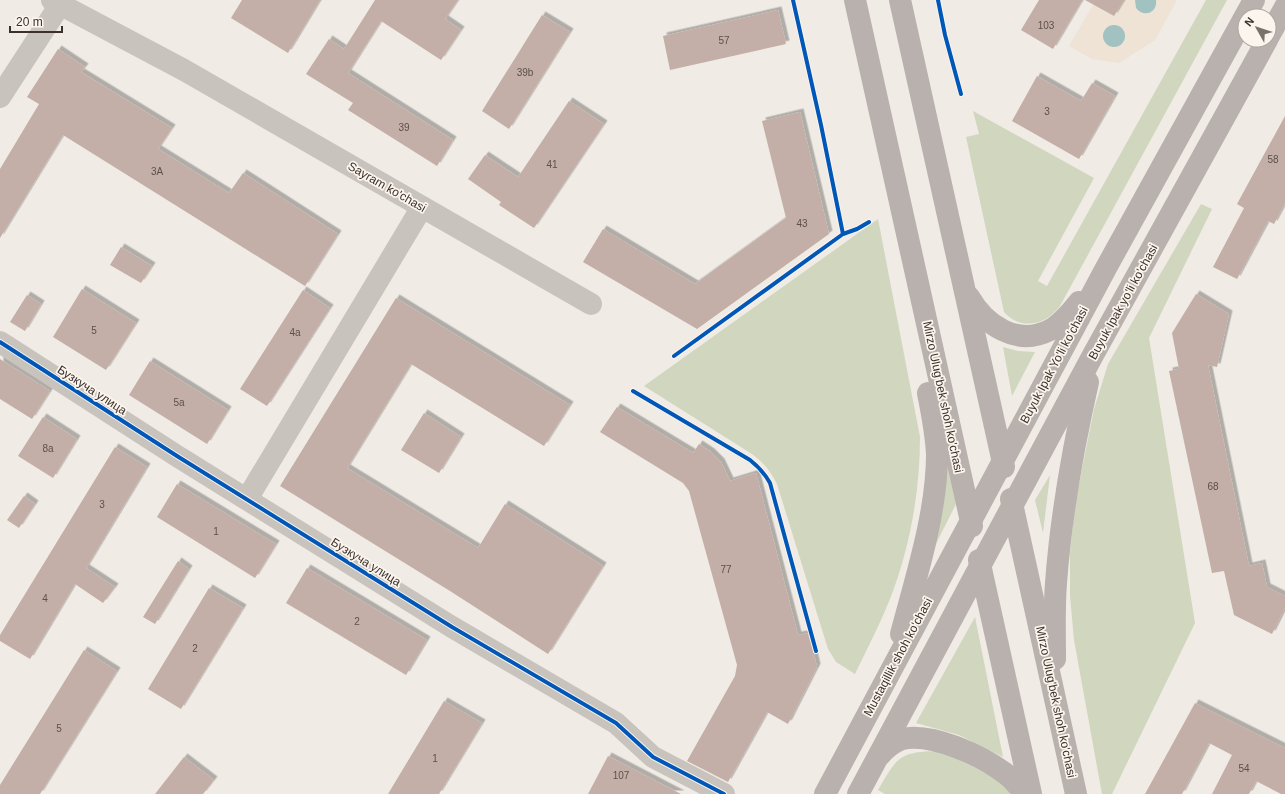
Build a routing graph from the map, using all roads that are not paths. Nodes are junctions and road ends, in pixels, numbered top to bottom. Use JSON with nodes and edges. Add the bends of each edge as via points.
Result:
{"nodes":[{"id":1,"x":855,"y":0,"type":"edge"},
{"id":2,"x":900,"y":0,"type":"edge"},
{"id":3,"x":1254,"y":0,"type":"edge"},
{"id":4,"x":63,"y":1,"type":"edge"},
{"id":5,"x":1285,"y":7,"type":"edge"},
{"id":6,"x":1277,"y":22,"type":"edge"},
{"id":7,"x":1263,"y":48,"type":"edge"},
{"id":8,"x":876,"y":93,"type":"junction"},
{"id":9,"x":0,"y":97,"type":"edge"},
{"id":10,"x":422,"y":207,"type":"junction"},
{"id":11,"x":1106,"y":268,"type":"junction"},
{"id":12,"x":963,"y":285,"type":"junction"},
{"id":13,"x":591,"y":304,"type":"dead end"},
{"id":14,"x":0,"y":342,"type":"edge"},
{"id":15,"x":1094,"y":355,"type":"junction"},
{"id":16,"x":1002,"y":461,"type":"junction"},
{"id":17,"x":247,"y":500,"type":"junction"},
{"id":18,"x":1012,"y":506,"type":"junction"},
{"id":19,"x":971,"y":521,"type":"junction"},
{"id":20,"x":981,"y":565,"type":"junction"},
{"id":21,"x":892,"y":667,"type":"junction"},
{"id":22,"x":1054,"y":696,"type":"junction"},
{"id":23,"x":877,"y":759,"type":"junction"},
{"id":24,"x":724,"y":794,"type":"edge"},
{"id":25,"x":825,"y":794,"type":"edge"},
{"id":26,"x":858,"y":794,"type":"edge"},
{"id":27,"x":1025,"y":794,"type":"edge"},
{"id":28,"x":1031,"y":794,"type":"edge"},
{"id":29,"x":1076,"y":794,"type":"edge"}],
"edges":[{"from":1,"to":8,"type":"main road","name":"Mirzo Ulug'bek shoh ko'chasi"},
{"from":2,"to":12,"type":"main road","name":"Mirzo Ulug'bek shoh ko'chasi"},
{"from":3,"to":11,"type":"main road"},
{"from":4,"to":9,"type":"street"},
{"from":4,"to":10,"type":"street","name":"Sayram ko'chasi"},
{"from":5,"to":6,"type":"main road"},
{"from":7,"to":15,"type":"main road","name":"Buyuk Ipak yo'li ko'chasi"},
{"from":8,"to":19,"type":"main road","name":"Mirzo Ulug'bek shoh ko'chasi"},
{"from":8,"to":21,"type":"main road","via":[[899,254],[930,401],[937,453],[931,516]]},
{"from":10,"to":13,"type":"street","name":"Sayram ko'chasi"},
{"from":10,"to":17,"type":"street"},
{"from":11,"to":12,"type":"main road","via":[[1060,322],[1048,330],[1025,336],[991,324],[976,309]]},
{"from":11,"to":16,"type":"main road","name":"Buyuk Ipak Yo'li ko'chasi"},
{"from":12,"to":16,"type":"main road","name":"Mirzo Ulug'bek shoh ko'chasi"},
{"from":14,"to":17,"type":"street","name":"Бузкуча улица"},
{"from":15,"to":18,"type":"main road","name":"Buyuk Ipak yo'li ko'chasi"},
{"from":15,"to":22,"type":"main road","via":[[1078,422],[1064,506],[1056,584]]},
{"from":16,"to":18,"type":"main road","name":"Mirzo Ulug'bek shoh ko'chasi"},
{"from":16,"to":19,"type":"main road"},
{"from":17,"to":24,"type":"street","name":"Бузкуча улица","via":[[452,627],[616,723],[653,757]]},
{"from":18,"to":20,"type":"main road","name":"Buyuk Ipak yo'li ko'chasi"},
{"from":18,"to":22,"type":"main road","name":"Mirzo Ulug'bek shoh ko'chasi"},
{"from":19,"to":20,"type":"main road","name":"Mirzo Ulug'bek shoh ko'chasi"},
{"from":19,"to":21,"type":"main road","name":"Mustaqillik shoh ko'chasi"},
{"from":20,"to":23,"type":"main road"},
{"from":20,"to":28,"type":"main road","name":"Mirzo Ulug'bek shoh ko'chasi"},
{"from":21,"to":25,"type":"main road","name":"Mustaqillik shoh ko'chasi"},
{"from":22,"to":29,"type":"main road","name":"Mirzo Ulug'bek shoh ko'chasi"},
{"from":23,"to":26,"type":"main road"},
{"from":23,"to":27,"type":"main road","via":[[888,746],[902,739],[930,740],[982,758],[1007,775]]}]}
